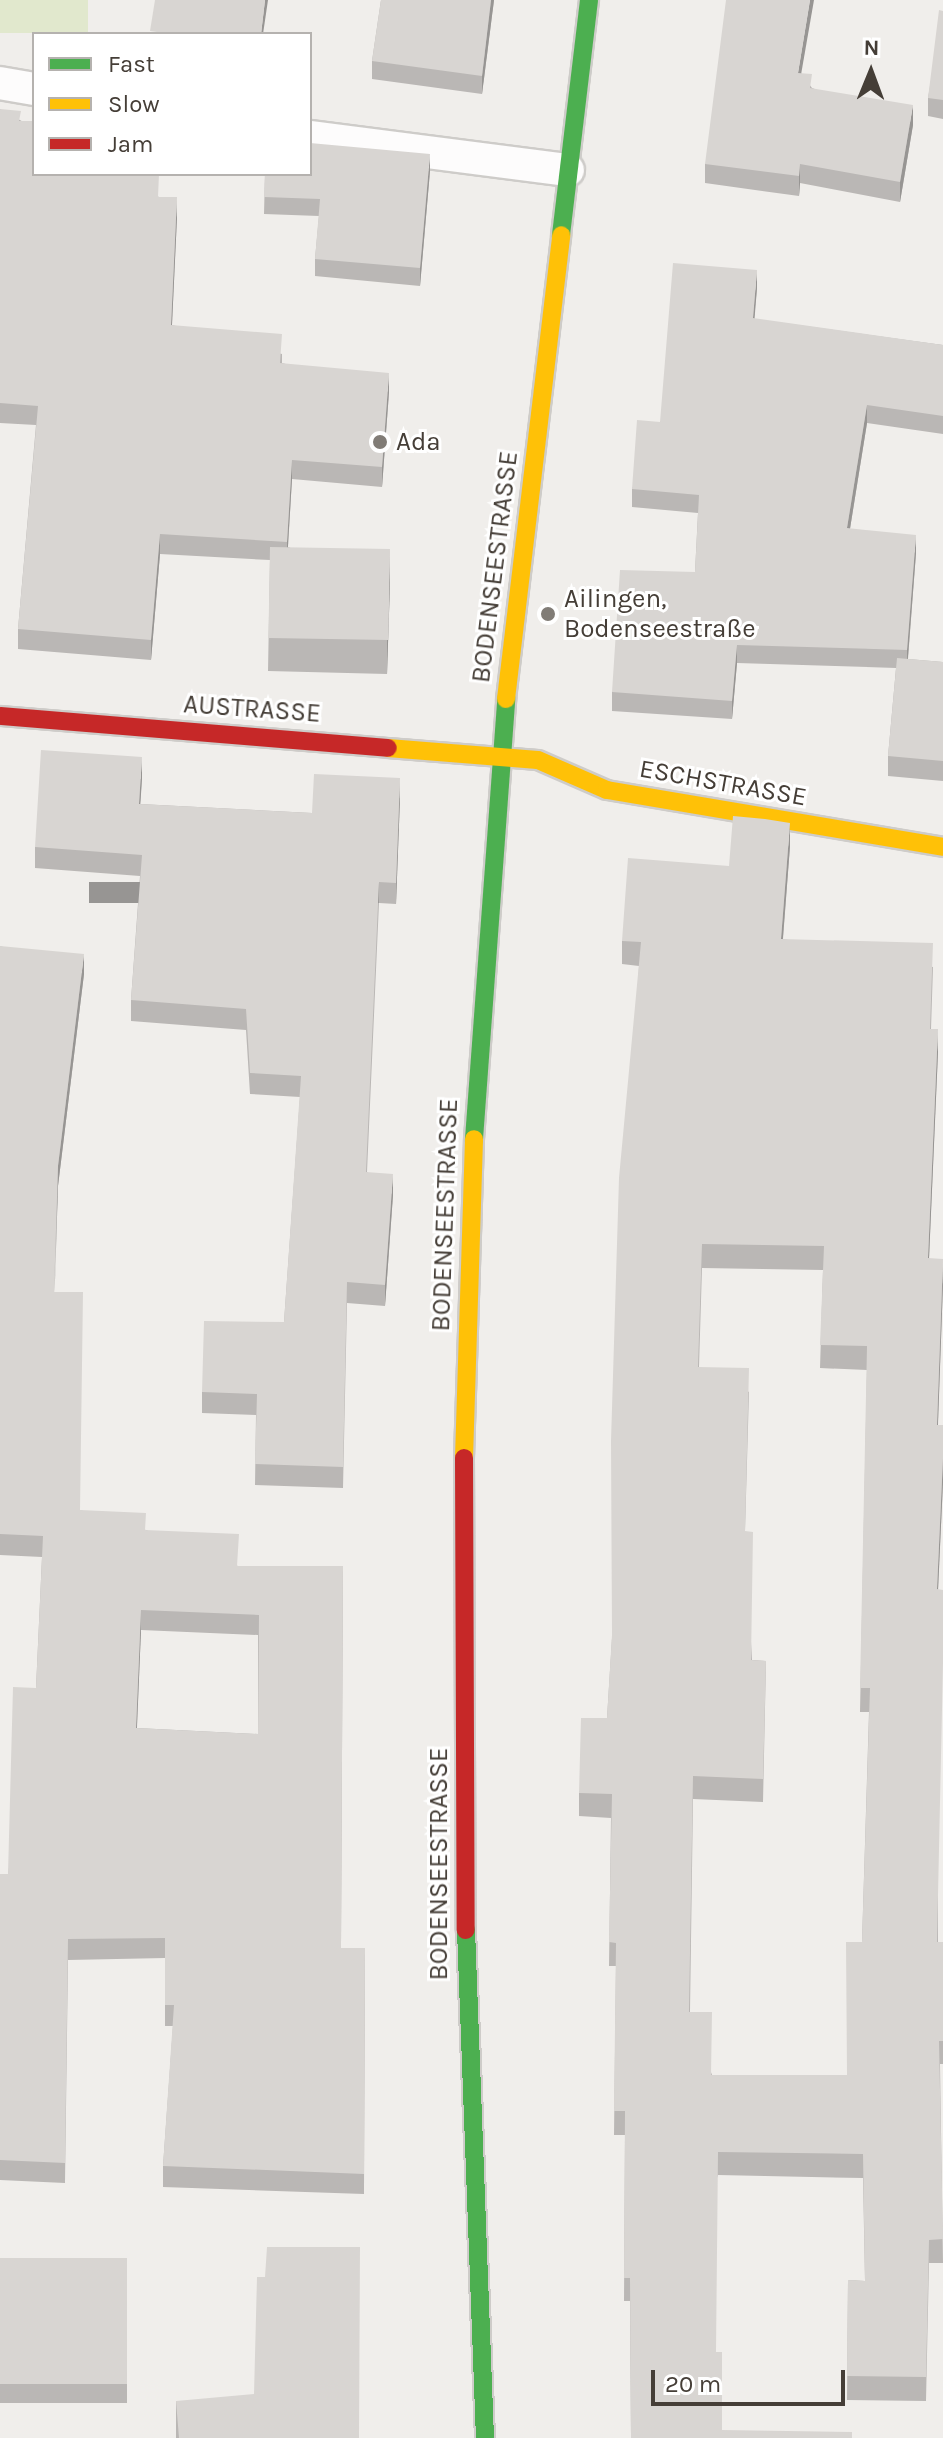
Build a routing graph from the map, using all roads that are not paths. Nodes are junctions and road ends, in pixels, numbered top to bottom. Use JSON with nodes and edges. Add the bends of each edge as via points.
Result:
{"nodes":[{"id":1,"x":589,"y":0,"type":"edge"},
{"id":2,"x":0,"y":83,"type":"edge"},
{"id":3,"x":32,"y":89,"type":"edge"},
{"id":4,"x":312,"y":137,"type":"edge"},
{"id":5,"x":568,"y":170,"type":"junction"},
{"id":6,"x":0,"y":716,"type":"edge"},
{"id":7,"x":499,"y":755,"type":"junction"},
{"id":8,"x":943,"y":847,"type":"edge"},
{"id":9,"x":485,"y":2438,"type":"edge"}],
"edges":[{"from":1,"to":5,"type":"main road","name":"BODENSEESTRASSE"},
{"from":2,"to":3,"type":"lane"},
{"from":4,"to":5,"type":"lane"},
{"from":5,"to":7,"type":"main road","name":"BODENSEESTRASSE"},
{"from":6,"to":7,"type":"main road","name":"AUSTRASSE"},
{"from":7,"to":8,"type":"main road","name":"ESCHSTRASSE","via":[[538,760],[607,790]]},
{"from":7,"to":9,"type":"main road","name":"BODENSEESTRASSE","via":[[476,1084],[464,1421],[466,2036]]}]}
